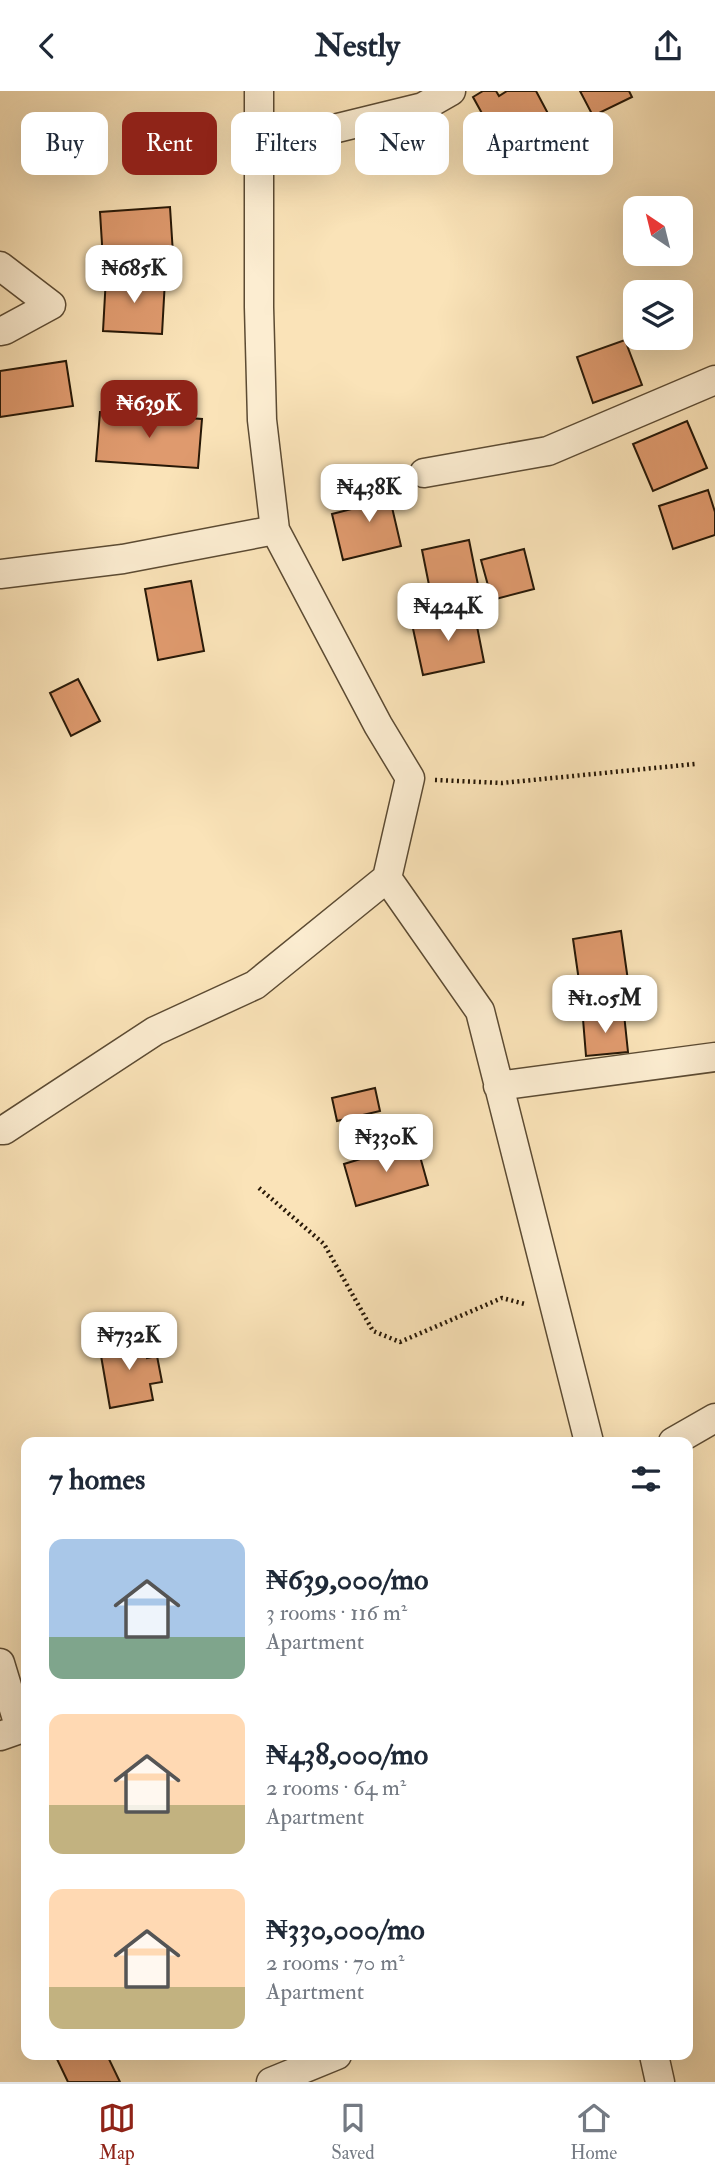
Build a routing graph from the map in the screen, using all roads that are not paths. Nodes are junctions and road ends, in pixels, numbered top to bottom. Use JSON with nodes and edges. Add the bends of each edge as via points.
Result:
{"nodes":[{"id":1,"x":259,"y":91,"type":"edge"},
{"id":2,"x":451,"y":91,"type":"edge"},
{"id":3,"x":259,"y":112,"type":"edge"},
{"id":4,"x":341,"y":127,"type":"edge"},
{"id":5,"x":260,"y":175,"type":"edge"},
{"id":6,"x":0,"y":265,"type":"edge"},
{"id":7,"x":0,"y":331,"type":"edge"},
{"id":8,"x":715,"y":380,"type":"edge"},
{"id":9,"x":424,"y":473,"type":"dead end"},
{"id":10,"x":275,"y":530,"type":"junction"},
{"id":11,"x":0,"y":574,"type":"edge"},
{"id":12,"x":387,"y":878,"type":"junction"},
{"id":13,"x":715,"y":1057,"type":"edge"},
{"id":14,"x":498,"y":1086,"type":"junction"},
{"id":15,"x":0,"y":1130,"type":"edge"},
{"id":16,"x":715,"y":1418,"type":"edge"},
{"id":17,"x":588,"y":1437,"type":"edge"},
{"id":18,"x":682,"y":1437,"type":"edge"},
{"id":19,"x":0,"y":1663,"type":"edge"},
{"id":20,"x":0,"y":1736,"type":"edge"},
{"id":21,"x":325,"y":2060,"type":"edge"},
{"id":22,"x":655,"y":2060,"type":"edge"},
{"id":23,"x":271,"y":2082,"type":"edge"},
{"id":24,"x":660,"y":2082,"type":"edge"}],
"edges":[{"from":1,"to":3,"type":"street"},
{"from":2,"to":4,"type":"street","via":[[423,107]]},
{"from":5,"to":10,"type":"street","via":[[262,419]]},
{"from":6,"to":7,"type":"street","via":[[51,305]]},
{"from":8,"to":9,"type":"street","via":[[548,451]]},
{"from":10,"to":11,"type":"street","via":[[123,559]]},
{"from":10,"to":12,"type":"street","via":[[410,778]]},
{"from":12,"to":14,"type":"street","via":[[480,1011]]},
{"from":12,"to":15,"type":"street","via":[[254,985],[155,1031]]},
{"from":13,"to":14,"type":"street"},
{"from":14,"to":17,"type":"street"},
{"from":16,"to":18,"type":"street"},
{"from":19,"to":20,"type":"street","via":[[20,1729]]},
{"from":21,"to":23,"type":"street"},
{"from":22,"to":24,"type":"street"}]}
